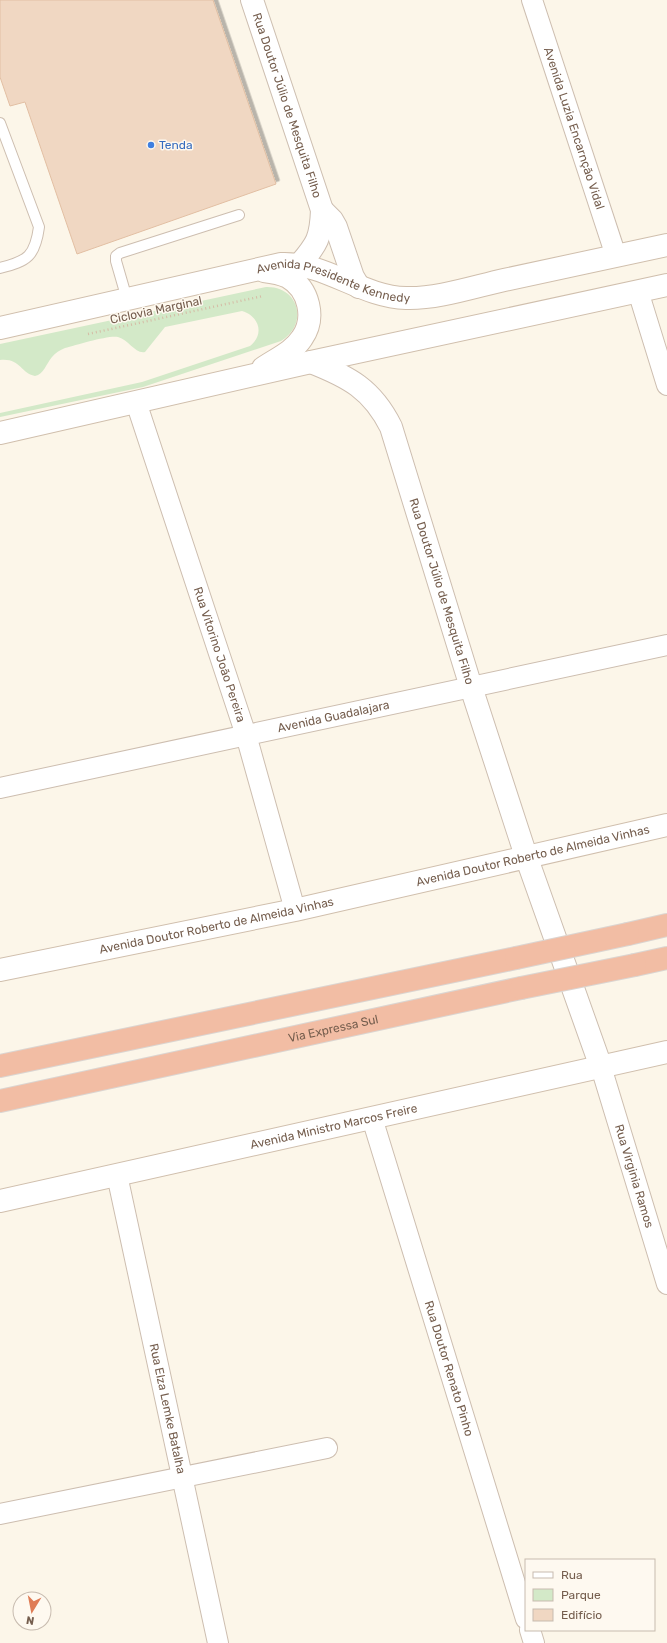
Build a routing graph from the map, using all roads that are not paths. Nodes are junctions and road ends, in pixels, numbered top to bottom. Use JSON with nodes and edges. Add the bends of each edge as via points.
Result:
{"nodes":[{"id":1,"x":252,"y":0,"type":"edge"},
{"id":2,"x":532,"y":0,"type":"edge"},
{"id":3,"x":0,"y":123,"type":"edge"},
{"id":4,"x":322,"y":210,"type":"junction"},
{"id":5,"x":239,"y":215,"type":"dead end"},
{"id":6,"x":667,"y":245,"type":"edge"},
{"id":7,"x":616,"y":256,"type":"junction"},
{"id":8,"x":300,"y":264,"type":"junction"},
{"id":9,"x":0,"y":268,"type":"edge"},
{"id":10,"x":257,"y":270,"type":"junction"},
{"id":11,"x":667,"y":285,"type":"edge"},
{"id":12,"x":358,"y":287,"type":"junction"},
{"id":13,"x":638,"y":292,"type":"junction"},
{"id":14,"x":127,"y":300,"type":"junction"},
{"id":15,"x":0,"y":328,"type":"edge"},
{"id":16,"x":311,"y":362,"type":"junction"},
{"id":17,"x":251,"y":376,"type":"junction"},
{"id":18,"x":667,"y":385,"type":"edge"},
{"id":19,"x":136,"y":402,"type":"junction"},
{"id":20,"x":0,"y":432,"type":"edge"},
{"id":21,"x":667,"y":645,"type":"edge"},
{"id":22,"x":471,"y":687,"type":"junction"},
{"id":23,"x":246,"y":735,"type":"junction"},
{"id":24,"x":0,"y":788,"type":"edge"},
{"id":25,"x":667,"y":825,"type":"edge"},
{"id":26,"x":526,"y":856,"type":"junction"},
{"id":27,"x":295,"y":910,"type":"junction"},
{"id":28,"x":667,"y":925,"type":"edge"},
{"id":29,"x":667,"y":958,"type":"edge"},
{"id":30,"x":0,"y":970,"type":"edge"},
{"id":31,"x":667,"y":1052,"type":"edge"},
{"id":32,"x":0,"y":1066,"type":"edge"},
{"id":33,"x":601,"y":1067,"type":"junction"},
{"id":34,"x":0,"y":1101,"type":"edge"},
{"id":35,"x":372,"y":1118,"type":"junction"},
{"id":36,"x":117,"y":1175,"type":"junction"},
{"id":37,"x":0,"y":1201,"type":"edge"},
{"id":38,"x":667,"y":1284,"type":"edge"},
{"id":39,"x":327,"y":1448,"type":"dead end"},
{"id":40,"x":182,"y":1479,"type":"junction"},
{"id":41,"x":0,"y":1514,"type":"edge"},
{"id":42,"x":525,"y":1615,"type":"edge"},
{"id":43,"x":530,"y":1631,"type":"edge"},
{"id":44,"x":218,"y":1643,"type":"edge"},
{"id":45,"x":534,"y":1643,"type":"edge"}],
"edges":[{"from":1,"to":4,"type":"main road","name":"Rua Doutor Júlio de Mesquita Filho"},
{"from":2,"to":7,"type":"street","name":"Avenida Luzia Encarnção Vidal"},
{"from":3,"to":9,"type":"lane","via":[[39,227],[37,243],[27,258]]},
{"from":4,"to":8,"type":"main road","via":[[319,237]]},
{"from":4,"to":12,"type":"main road","via":[[336,226]]},
{"from":5,"to":14,"type":"lane","via":[[116,256]]},
{"from":6,"to":7,"type":"main road","name":"Avenida Presidente Kennedy"},
{"from":7,"to":12,"type":"main road","name":"Avenida Presidente Kennedy","via":[[424,297],[389,296]]},
{"from":8,"to":10,"type":"main road","name":"Avenida Presidente Kennedy","via":[[281,264]]},
{"from":8,"to":12,"type":"main road","name":"Avenida Presidente Kennedy"},
{"from":10,"to":14,"type":"main road","name":"Avenida Presidente Kennedy"},
{"from":10,"to":17,"type":"main road","via":[[281,274],[294,280],[309,305],[310,319],[306,333],[297,345]]},
{"from":11,"to":13,"type":"main road"},
{"from":13,"to":16,"type":"main road"},
{"from":13,"to":18,"type":"street"},
{"from":14,"to":15,"type":"main road","name":"Avenida Presidente Kennedy"},
{"from":16,"to":17,"type":"main road"},
{"from":16,"to":22,"type":"main road","name":"Rua Doutor Júlio de Mesquita Filho","via":[[354,382],[375,401],[391,427]]},
{"from":17,"to":19,"type":"main road"},
{"from":19,"to":20,"type":"main road"},
{"from":19,"to":23,"type":"street","name":"Rua Vitorino João Pereira"},
{"from":21,"to":22,"type":"street","name":"Avenida Guadalajara"},
{"from":22,"to":23,"type":"street","name":"Avenida Guadalajara"},
{"from":22,"to":26,"type":"main road","name":"Rua Doutor Júlio de Mesquita Filho"},
{"from":23,"to":24,"type":"street","name":"Avenida Guadalajara"},
{"from":23,"to":27,"type":"street","name":"Rua Vitorino João Pereira"},
{"from":25,"to":26,"type":"main road","name":"Avenida Doutor Roberto de Almeida Vinhas"},
{"from":26,"to":27,"type":"main road","name":"Avenida Doutor Roberto de Almeida Vinhas"},
{"from":26,"to":33,"type":"main road","name":"Rua Doutor Júlio de Mesquita Filho"},
{"from":27,"to":30,"type":"main road","name":"Avenida Doutor Roberto de Almeida Vinhas"},
{"from":28,"to":32,"type":"highway","bridge":true},
{"from":29,"to":34,"type":"highway","name":"Via Expressa Sul","bridge":true},
{"from":31,"to":33,"type":"main road","name":"Avenida Ministro Marcos Freire"},
{"from":33,"to":35,"type":"main road","name":"Avenida Ministro Marcos Freire"},
{"from":33,"to":38,"type":"street","name":"Rua Virginia Ramos"},
{"from":35,"to":36,"type":"main road","name":"Avenida Ministro Marcos Freire"},
{"from":35,"to":42,"type":"street","name":"Rua Doutor Renato Pinho"},
{"from":36,"to":37,"type":"main road","name":"Avenida Ministro Marcos Freire"},
{"from":36,"to":40,"type":"street","name":"Rua Elza Lemke Batalha"},
{"from":39,"to":40,"type":"street"},
{"from":40,"to":41,"type":"street"},
{"from":40,"to":44,"type":"street","name":"Rua Elza Lemke Batalha"},
{"from":43,"to":45,"type":"street"}]}
